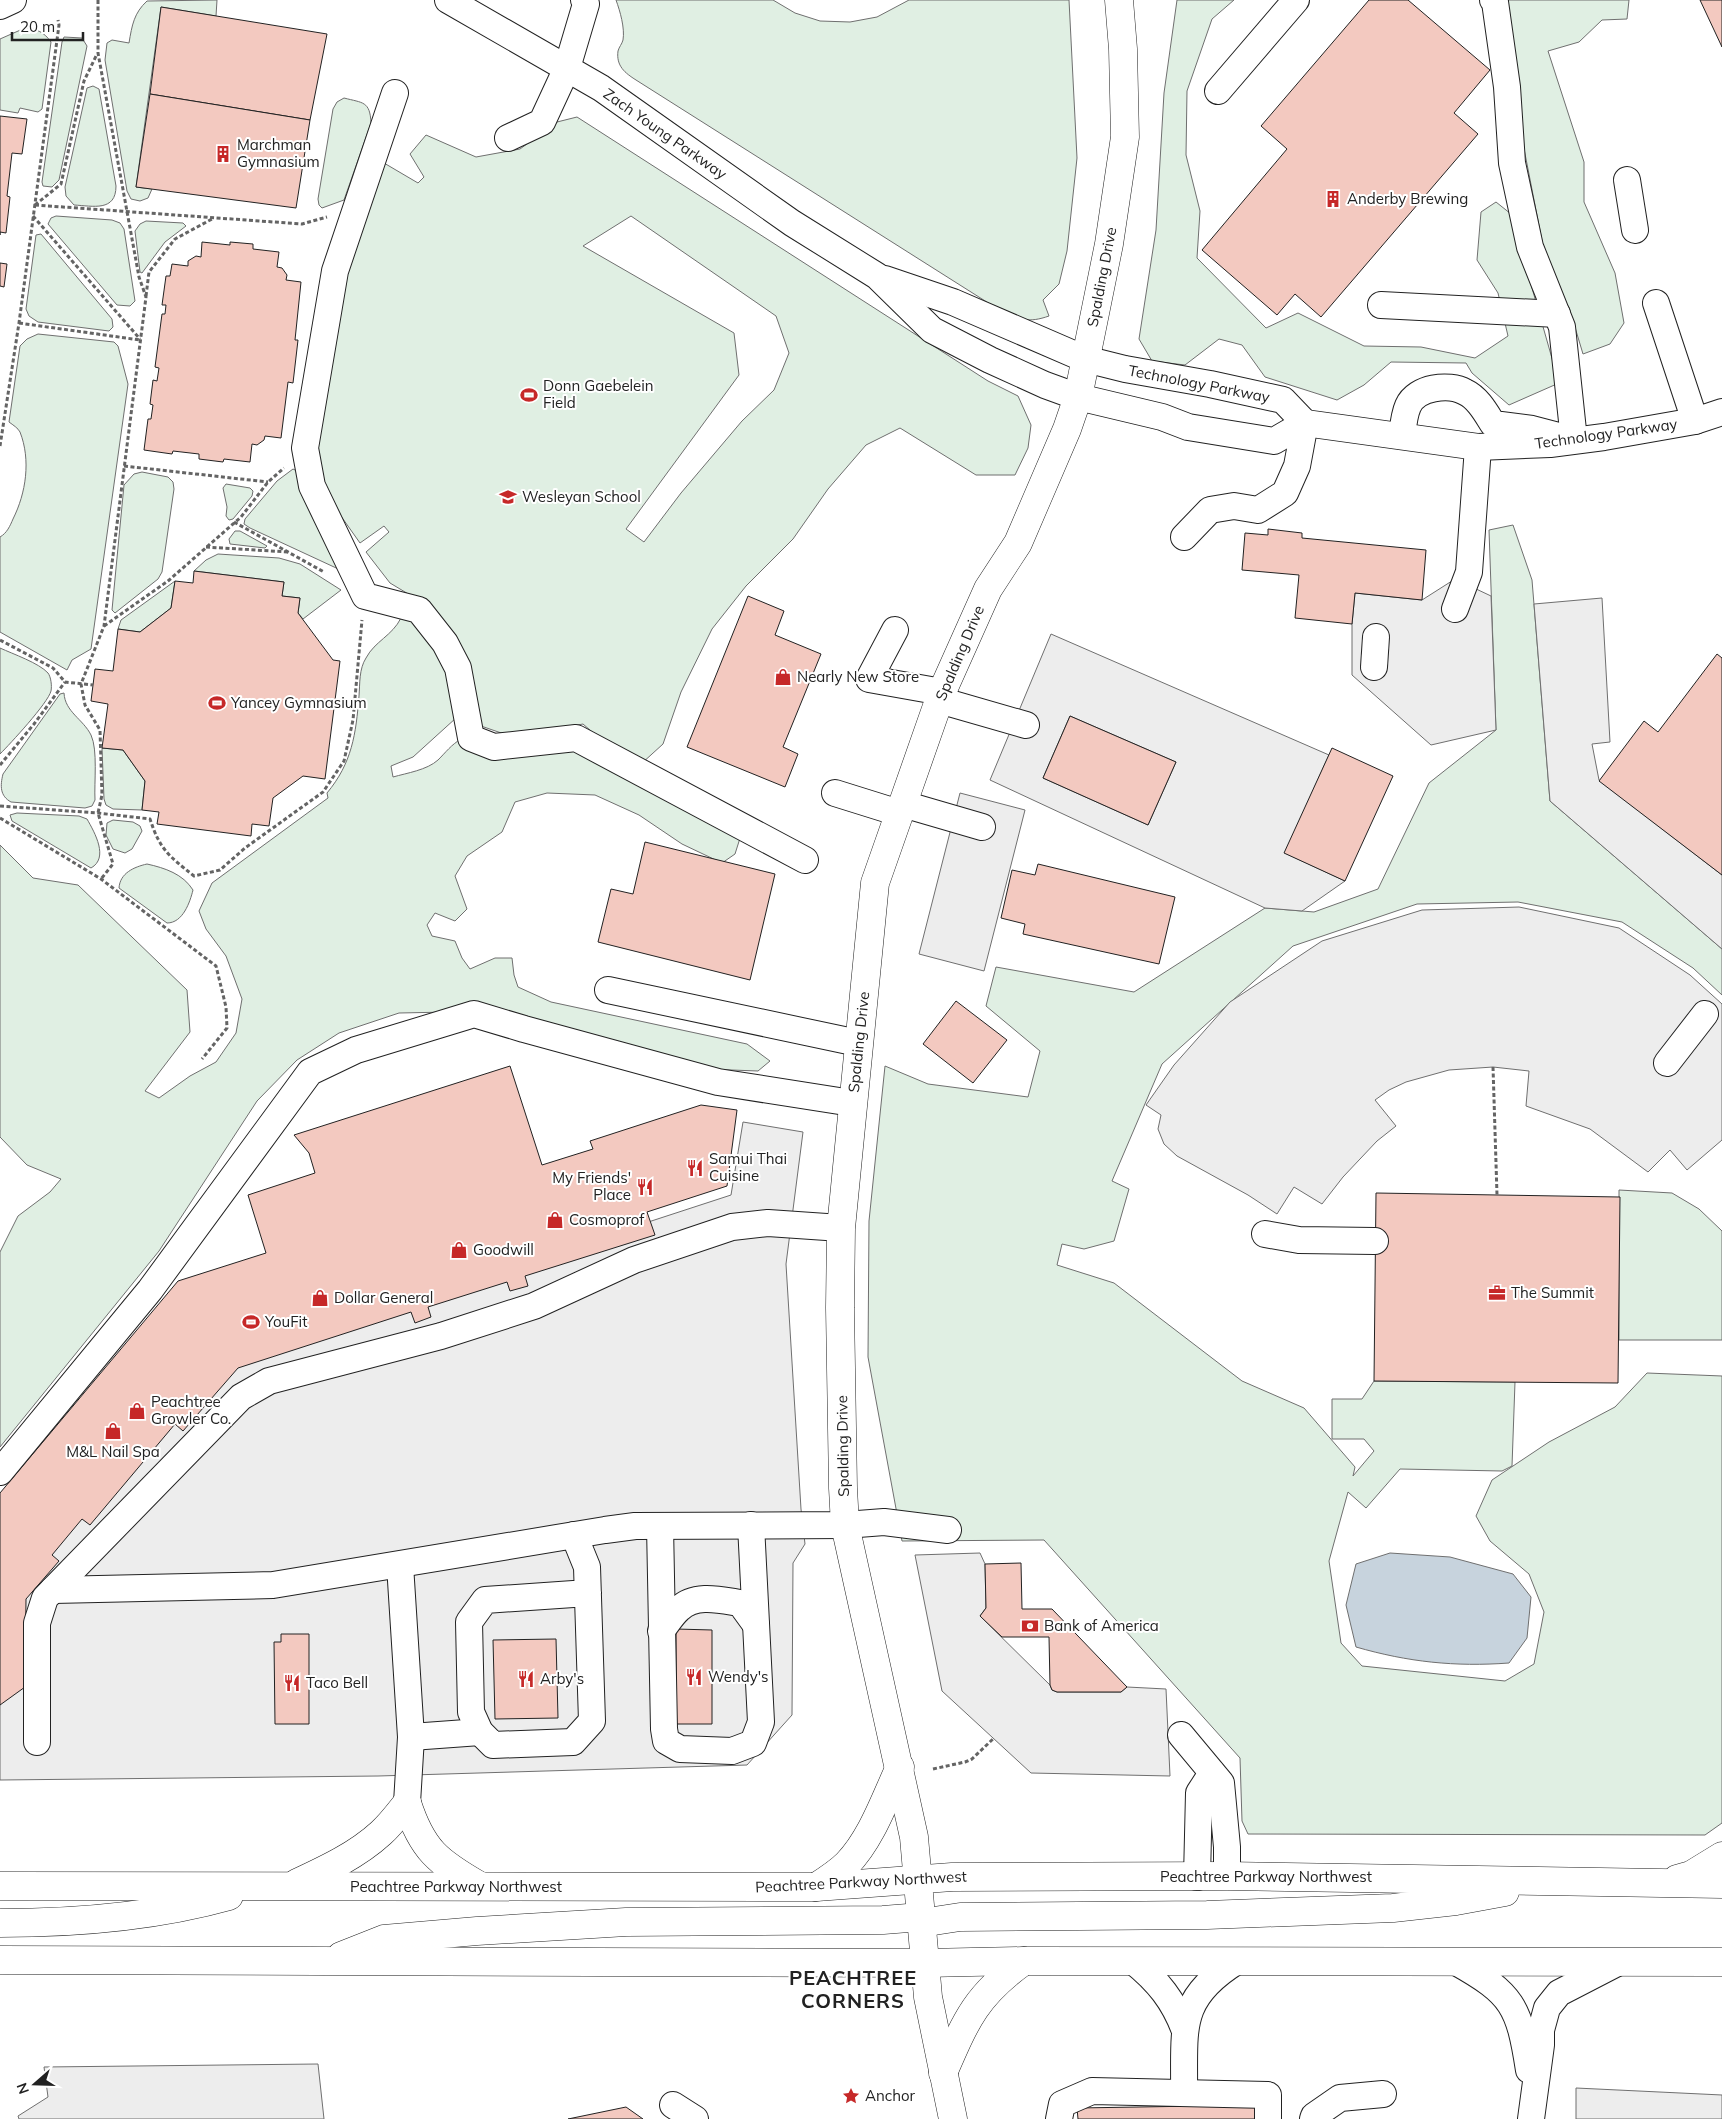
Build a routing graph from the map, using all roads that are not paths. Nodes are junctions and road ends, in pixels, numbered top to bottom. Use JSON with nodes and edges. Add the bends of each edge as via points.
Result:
{"nodes":[{"id":1,"x":13,"y":0,"type":"edge"},
{"id":2,"x":448,"y":0,"type":"edge"},
{"id":3,"x":584,"y":0,"type":"edge"},
{"id":4,"x":1119,"y":0,"type":"edge"},
{"id":5,"x":1296,"y":0,"type":"edge"},
{"id":6,"x":1493,"y":0,"type":"edge"},
{"id":7,"x":0,"y":6,"type":"edge"},
{"id":8,"x":567,"y":68,"type":"junction"},
{"id":9,"x":1218,"y":91,"type":"dead end"},
{"id":10,"x":395,"y":93,"type":"dead end"},
{"id":11,"x":508,"y":138,"type":"dead end"},
{"id":12,"x":1627,"y":180,"type":"dead end"},
{"id":13,"x":1635,"y":230,"type":"dead end"},
{"id":14,"x":877,"y":276,"type":"junction"},
{"id":15,"x":1656,"y":303,"type":"dead end"},
{"id":16,"x":1381,"y":305,"type":"dead end"},
{"id":17,"x":1557,"y":314,"type":"junction"},
{"id":18,"x":1085,"y":359,"type":"junction"},
{"id":19,"x":1078,"y":397,"type":"junction"},
{"id":20,"x":1722,"y":412,"type":"edge"},
{"id":21,"x":1695,"y":421,"type":"junction"},
{"id":22,"x":1308,"y":424,"type":"junction"},
{"id":23,"x":1402,"y":436,"type":"junction"},
{"id":24,"x":1574,"y":440,"type":"junction"},
{"id":25,"x":1478,"y":447,"type":"junction"},
{"id":26,"x":1184,"y":537,"type":"dead end"},
{"id":27,"x":1455,"y":609,"type":"dead end"},
{"id":28,"x":895,"y":630,"type":"dead end"},
{"id":29,"x":1376,"y":637,"type":"dead end"},
{"id":30,"x":1374,"y":667,"type":"dead end"},
{"id":31,"x":941,"y":696,"type":"junction"},
{"id":32,"x":1026,"y":725,"type":"dead end"},
{"id":33,"x":835,"y":793,"type":"dead end"},
{"id":34,"x":901,"y":809,"type":"junction"},
{"id":35,"x":982,"y":827,"type":"dead end"},
{"id":36,"x":806,"y":860,"type":"dead end"},
{"id":37,"x":608,"y":990,"type":"dead end"},
{"id":38,"x":1705,"y":1014,"type":"dead end"},
{"id":39,"x":858,"y":1043,"type":"junction"},
{"id":40,"x":1667,"y":1063,"type":"dead end"},
{"id":41,"x":852,"y":1103,"type":"junction"},
{"id":42,"x":841,"y":1228,"type":"junction"},
{"id":43,"x":1265,"y":1234,"type":"dead end"},
{"id":44,"x":1376,"y":1241,"type":"dead end"},
{"id":45,"x":0,"y":1472,"type":"edge"},
{"id":46,"x":751,"y":1525,"type":"junction"},
{"id":47,"x":845,"y":1525,"type":"junction"},
{"id":48,"x":660,"y":1526,"type":"junction"},
{"id":49,"x":948,"y":1530,"type":"dead end"},
{"id":50,"x":574,"y":1535,"type":"junction"},
{"id":51,"x":400,"y":1566,"type":"junction"},
{"id":52,"x":52,"y":1590,"type":"junction"},
{"id":53,"x":588,"y":1593,"type":"junction"},
{"id":54,"x":756,"y":1625,"type":"junction"},
{"id":55,"x":662,"y":1631,"type":"junction"},
{"id":56,"x":480,"y":1732,"type":"junction"},
{"id":57,"x":1181,"y":1735,"type":"dead end"},
{"id":58,"x":411,"y":1737,"type":"junction"},
{"id":59,"x":36,"y":1742,"type":"dead end"},
{"id":60,"x":900,"y":1767,"type":"junction"},
{"id":61,"x":1212,"y":1773,"type":"junction"},
{"id":62,"x":407,"y":1803,"type":"junction"},
{"id":63,"x":1722,"y":1856,"type":"edge"},
{"id":64,"x":1227,"y":1876,"type":"junction"},
{"id":65,"x":1197,"y":1877,"type":"junction"},
{"id":66,"x":918,"y":1881,"type":"junction"},
{"id":67,"x":1565,"y":1881,"type":"junction"},
{"id":68,"x":1663,"y":1882,"type":"junction"},
{"id":69,"x":1722,"y":1884,"type":"edge"},
{"id":70,"x":0,"y":1886,"type":"edge"},
{"id":71,"x":259,"y":1886,"type":"junction"},
{"id":72,"x":288,"y":1886,"type":"junction"},
{"id":73,"x":481,"y":1886,"type":"junction"},
{"id":74,"x":816,"y":1888,"type":"junction"},
{"id":75,"x":921,"y":1920,"type":"junction"},
{"id":76,"x":0,"y":1923,"type":"edge"},
{"id":77,"x":0,"y":1960,"type":"edge"},
{"id":78,"x":1024,"y":1961,"type":"junction"},
{"id":79,"x":1133,"y":1961,"type":"junction"},
{"id":80,"x":1237,"y":1961,"type":"junction"},
{"id":81,"x":325,"y":1962,"type":"junction"},
{"id":82,"x":1456,"y":1962,"type":"junction"},
{"id":83,"x":1620,"y":1962,"type":"junction"},
{"id":84,"x":1722,"y":1962,"type":"edge"},
{"id":85,"x":925,"y":1963,"type":"junction"},
{"id":86,"x":1185,"y":2031,"type":"junction"},
{"id":87,"x":944,"y":2073,"type":"junction"},
{"id":88,"x":1184,"y":2093,"type":"junction"},
{"id":89,"x":1383,"y":2094,"type":"dead end"},
{"id":90,"x":673,"y":2105,"type":"dead end"},
{"id":91,"x":1340,"y":2109,"type":"edge"},
{"id":92,"x":1529,"y":2113,"type":"edge"},
{"id":93,"x":695,"y":2119,"type":"edge"},
{"id":94,"x":953,"y":2119,"type":"edge"},
{"id":95,"x":1059,"y":2119,"type":"edge"},
{"id":96,"x":1268,"y":2119,"type":"edge"},
{"id":97,"x":1313,"y":2119,"type":"edge"}],
"edges":[{"from":1,"to":7,"type":"street"},
{"from":2,"to":8,"type":"street","name":"Zach Young Parkway"},
{"from":3,"to":8,"type":"street","via":[[586,4]]},
{"from":4,"to":18,"type":"main road","name":"Spalding Drive","via":[[1125,137],[1109,244]]},
{"from":5,"to":9,"type":"street"},
{"from":6,"to":17,"type":"street","via":[[1507,87],[1512,163],[1530,247]]},
{"from":8,"to":11,"type":"street","via":[[542,122]]},
{"from":8,"to":14,"type":"street","name":"Zach Young Parkway","via":[[601,88],[792,223]]},
{"from":10,"to":36,"type":"street","via":[[334,271],[306,448],[312,486],[365,596],[420,610],[446,643],[458,668],[471,738],[494,747],[576,738]]},
{"from":12,"to":13,"type":"street"},
{"from":14,"to":18,"type":"street","name":"Zach Young Parkway","via":[[952,302]]},
{"from":14,"to":19,"type":"street","name":"Zach Young Parkway","via":[[932,330],[1045,386]]},
{"from":15,"to":21,"type":"street"},
{"from":16,"to":17,"type":"street"},
{"from":17,"to":24,"type":"street","via":[[1562,327]]},
{"from":18,"to":19,"type":"main road","name":"Spalding Drive"},
{"from":18,"to":22,"type":"street","name":"Technology Parkway","via":[[1125,370],[1283,400]]},
{"from":19,"to":22,"type":"street","via":[[1162,417],[1188,427],[1274,442]]},
{"from":19,"to":31,"type":"main road","name":"Spalding Drive","via":[[1018,543],[988,589]]},
{"from":20,"to":21,"type":"street","name":"Technology Parkway"},
{"from":21,"to":24,"type":"street","name":"Technology Parkway"},
{"from":22,"to":23,"type":"street","name":"Technology Parkway"},
{"from":22,"to":26,"type":"street","via":[[1297,466],[1285,493],[1258,510],[1234,506],[1210,510]]},
{"from":23,"to":24,"type":"street","via":[[1408,406],[1417,394],[1442,387],[1465,391],[1481,405],[1493,424],[1532,429]]},
{"from":23,"to":25,"type":"street","name":"Technology Parkway"},
{"from":24,"to":25,"type":"street","name":"Technology Parkway"},
{"from":25,"to":27,"type":"street","via":[[1469,572]]},
{"from":28,"to":31,"type":"street","via":[[869,679]]},
{"from":29,"to":30,"type":"street"},
{"from":31,"to":32,"type":"street"},
{"from":31,"to":34,"type":"main road","name":"Spalding Drive"},
{"from":33,"to":34,"type":"street"},
{"from":34,"to":35,"type":"street"},
{"from":34,"to":39,"type":"main road","name":"Spalding Drive","via":[[875,882]]},
{"from":37,"to":39,"type":"street"},
{"from":38,"to":40,"type":"street"},
{"from":39,"to":41,"type":"main road","name":"Spalding Drive"},
{"from":41,"to":42,"type":"main road","name":"Spalding Drive"},
{"from":41,"to":45,"type":"street","via":[[718,1082],[474,1014],[356,1050],[310,1072],[150,1290]]},
{"from":42,"to":47,"type":"main road","name":"Spalding Drive"},
{"from":42,"to":52,"type":"street","via":[[768,1223],[732,1227],[634,1260],[534,1306],[441,1336],[269,1381],[241,1397]]},
{"from":43,"to":44,"type":"street","via":[[1299,1240]]},
{"from":46,"to":47,"type":"street"},
{"from":46,"to":48,"type":"street"},
{"from":46,"to":54,"type":"street"},
{"from":47,"to":49,"type":"street","via":[[884,1522]]},
{"from":47,"to":60,"type":"main road","name":"Spalding Drive"},
{"from":48,"to":50,"type":"street"},
{"from":48,"to":55,"type":"street"},
{"from":50,"to":51,"type":"street"},
{"from":50,"to":53,"type":"street","via":[[587,1567]]},
{"from":51,"to":52,"type":"street","via":[[273,1585]]},
{"from":51,"to":58,"type":"street"},
{"from":52,"to":59,"type":"street","via":[[45,1598],[37,1623]]},
{"from":53,"to":56,"type":"street","via":[[485,1600],[469,1622],[471,1712]]},
{"from":53,"to":56,"type":"street","via":[[592,1721],[573,1742],[493,1746]]},
{"from":54,"to":55,"type":"street","via":[[740,1603],[696,1600],[680,1608]]},
{"from":54,"to":55,"type":"street","via":[[761,1722],[753,1743],[732,1751],[680,1749],[666,1741]]},
{"from":56,"to":58,"type":"street"},
{"from":57,"to":61,"type":"street"},
{"from":58,"to":62,"type":"street"},
{"from":60,"to":66,"type":"main road","name":"Spalding Drive","via":[[914,1837]]},
{"from":60,"to":74,"type":"main road","via":[[861,1846],[834,1875]]},
{"from":61,"to":64,"type":"street","via":[[1221,1783]]},
{"from":61,"to":65,"type":"street","via":[[1199,1792]]},
{"from":62,"to":72,"type":"main road","via":[[383,1832],[364,1847],[333,1866]]},
{"from":62,"to":73,"type":"main road","via":[[422,1840],[436,1858]]},
{"from":63,"to":68,"type":"main road","via":[[1691,1875]]},
{"from":64,"to":65,"type":"main road","name":"Peachtree Parkway Northwest"},
{"from":64,"to":67,"type":"main road","name":"Peachtree Parkway Northwest"},
{"from":65,"to":66,"type":"main road","name":"Peachtree Parkway Northwest","via":[[952,1877]]},
{"from":66,"to":74,"type":"main road","name":"Peachtree Parkway Northwest"},
{"from":66,"to":75,"type":"main road","name":"Spalding Drive"},
{"from":67,"to":68,"type":"main road","name":"Peachtree Parkway Northwest"},
{"from":67,"to":75,"type":"main road","via":[[1456,1901],[1393,1908]]},
{"from":68,"to":69,"type":"main road","name":"Peachtree Parkway Northwest"},
{"from":70,"to":71,"type":"main road","name":"Peachtree Parkway Northwest"},
{"from":71,"to":72,"type":"main road","name":"Peachtree Parkway Northwest"},
{"from":71,"to":76,"type":"main road","via":[[204,1903],[157,1912],[75,1922]]},
{"from":72,"to":73,"type":"main road","name":"Peachtree Parkway Northwest"},
{"from":73,"to":74,"type":"main road","name":"Peachtree Parkway Northwest"},
{"from":75,"to":81,"type":"main road","via":[[626,1922],[477,1931],[384,1939]]},
{"from":75,"to":85,"type":"main road","name":"Spalding Drive"},
{"from":77,"to":81,"type":"main road"},
{"from":78,"to":79,"type":"main road"},
{"from":78,"to":85,"type":"main road"},
{"from":78,"to":87,"type":"main road","via":[[982,1997],[969,2017]]},
{"from":79,"to":80,"type":"main road"},
{"from":79,"to":86,"type":"street","via":[[1162,1987]]},
{"from":80,"to":82,"type":"main road"},
{"from":80,"to":86,"type":"street","via":[[1201,1990],[1193,2002]]},
{"from":81,"to":85,"type":"main road"},
{"from":82,"to":83,"type":"main road"},
{"from":82,"to":92,"type":"street","via":[[1495,1986],[1509,2000],[1518,2019]]},
{"from":83,"to":84,"type":"main road"},
{"from":83,"to":92,"type":"street","via":[[1559,1993],[1547,2008]]},
{"from":85,"to":87,"type":"main road","name":"Spalding Drive","via":[[928,1997]]},
{"from":86,"to":88,"type":"street"},
{"from":87,"to":94,"type":"main road","name":"Spalding Drive"},
{"from":88,"to":95,"type":"street","via":[[1092,2091],[1062,2104]]},
{"from":88,"to":96,"type":"street","via":[[1268,2095]]},
{"from":89,"to":91,"type":"street"},
{"from":90,"to":93,"type":"street"},
{"from":91,"to":97,"type":"street"}]}
